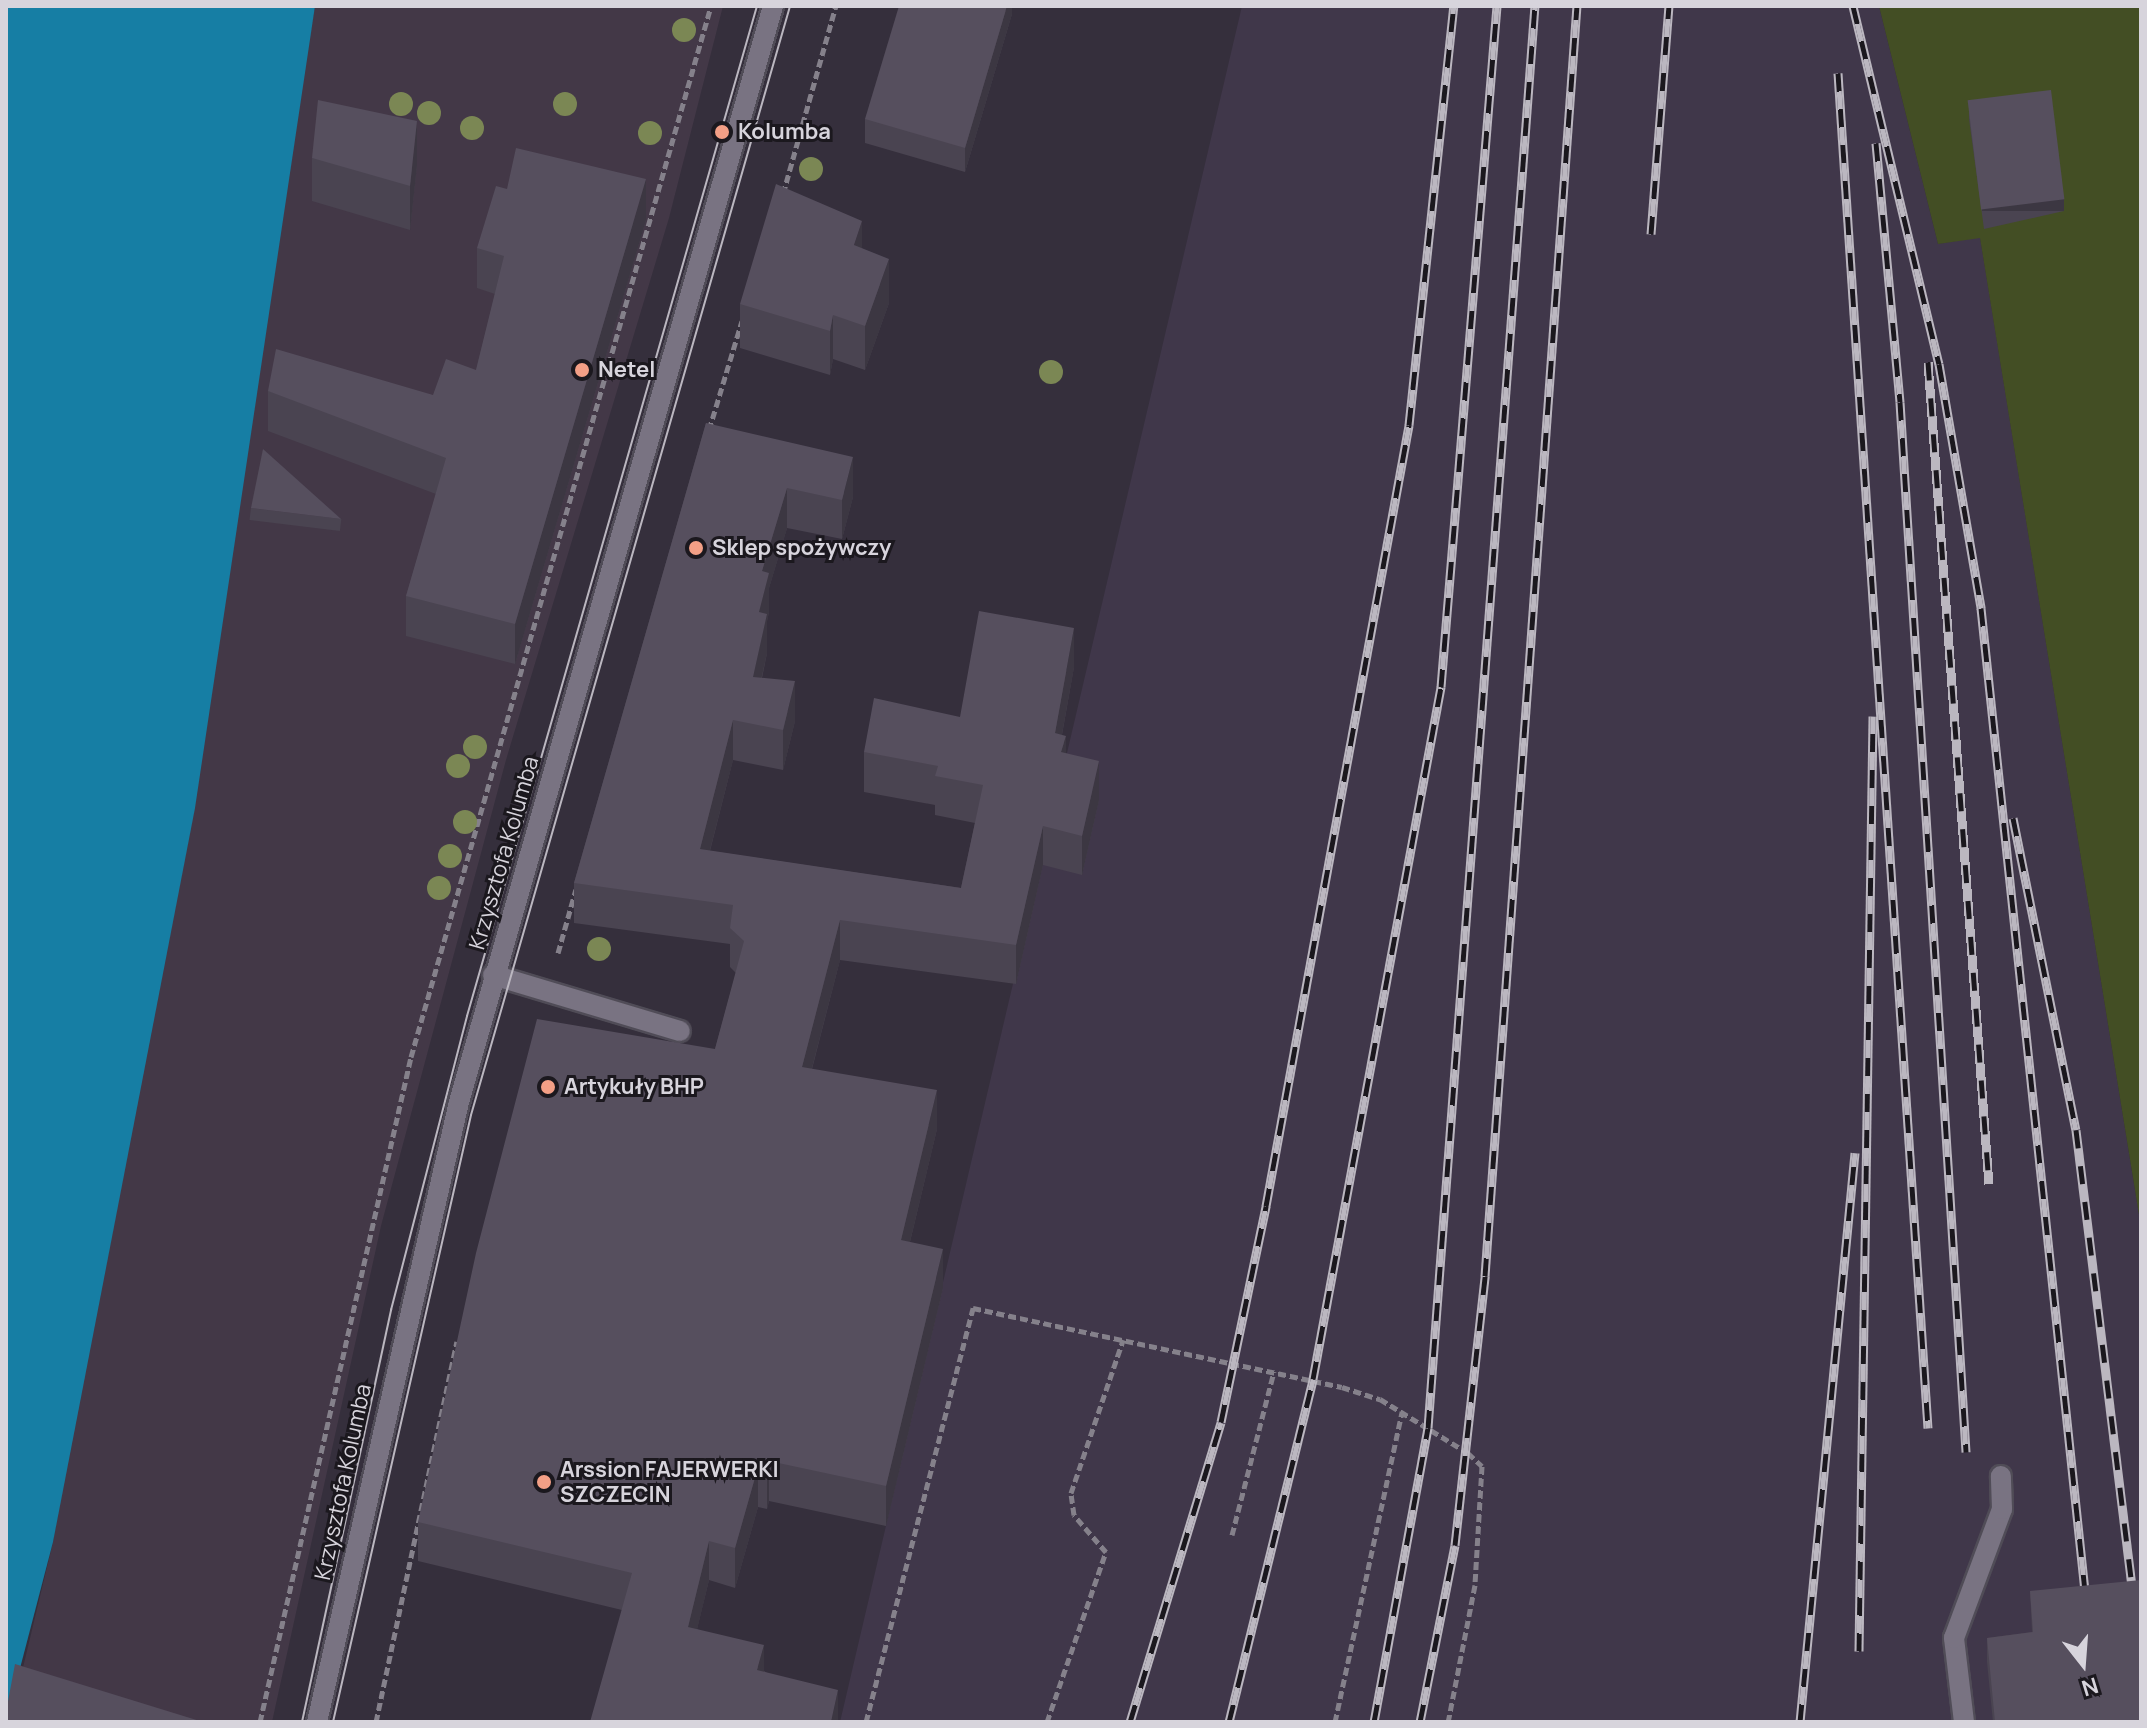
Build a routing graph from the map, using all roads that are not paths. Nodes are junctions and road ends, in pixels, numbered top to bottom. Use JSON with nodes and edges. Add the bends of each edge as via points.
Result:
{"nodes":[{"id":1,"x":773,"y":6,"type":"edge"},
{"id":2,"x":493,"y":975,"type":"junction"},
{"id":3,"x":680,"y":1031,"type":"dead end"},
{"id":4,"x":2001,"y":1476,"type":"dead end"},
{"id":5,"x":317,"y":1722,"type":"edge"},
{"id":6,"x":1964,"y":1722,"type":"edge"}],
"edges":[{"from":1,"to":2,"type":"street","name":"Krzysztofa Kolumba"},
{"from":2,"to":3,"type":"street"},
{"from":2,"to":5,"type":"street","name":"Krzysztofa Kolumba","via":[[400,1338]]},
{"from":4,"to":6,"type":"street","via":[[2002,1509],[1954,1638]]}]}
